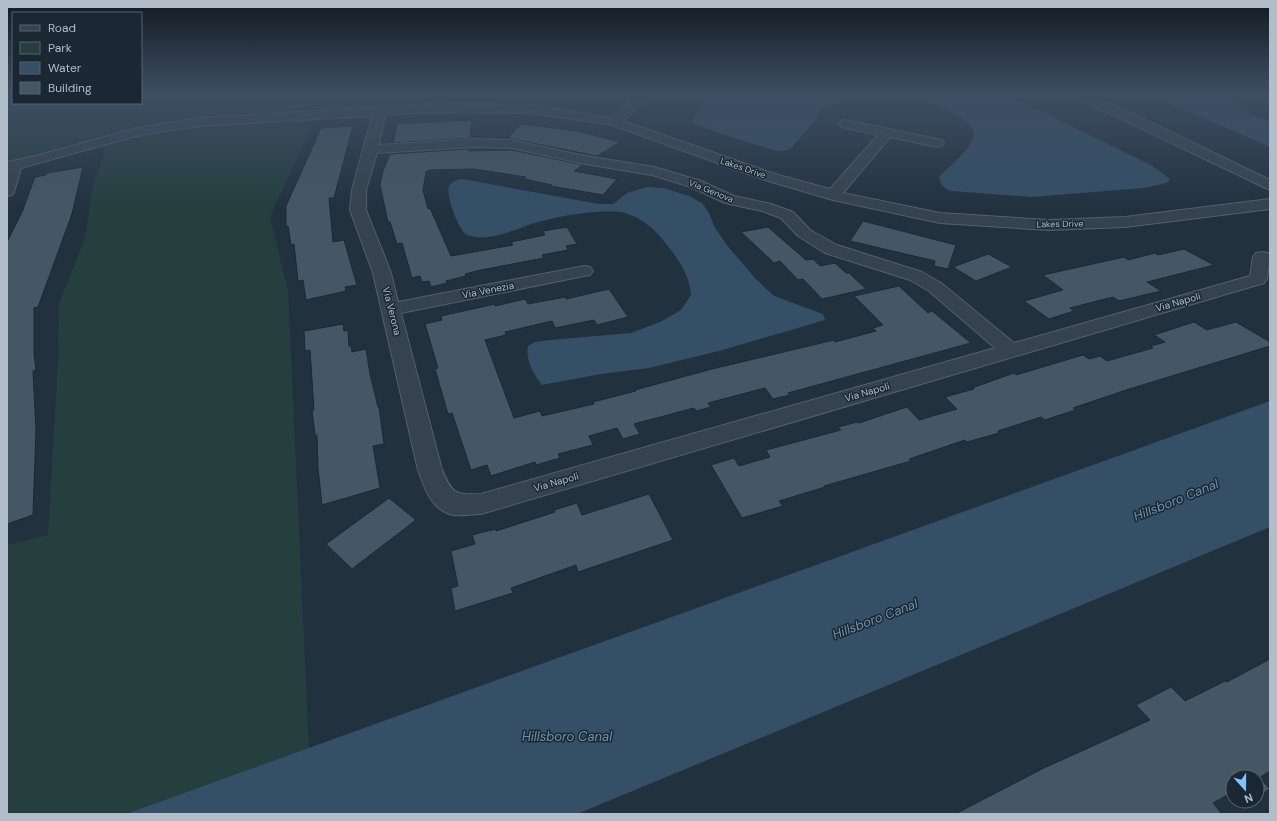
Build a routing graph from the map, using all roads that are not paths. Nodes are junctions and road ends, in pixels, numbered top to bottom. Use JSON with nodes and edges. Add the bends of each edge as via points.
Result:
{"nodes":[{"id":1,"x":136,"y":132,"type":"edge"},
{"id":2,"x":375,"y":132,"type":"edge"},
{"id":3,"x":639,"y":132,"type":"edge"},
{"id":4,"x":887,"y":132,"type":"edge"},
{"id":5,"x":888,"y":132,"type":"edge"},
{"id":6,"x":1160,"y":132,"type":"edge"},
{"id":7,"x":937,"y":143,"type":"dead end"},
{"id":8,"x":371,"y":149,"type":"junction"},
{"id":9,"x":11,"y":166,"type":"edge"},
{"id":10,"x":759,"y":183,"type":"junction"},
{"id":11,"x":1270,"y":186,"type":"edge"},
{"id":12,"x":7,"y":192,"type":"edge"},
{"id":13,"x":833,"y":195,"type":"junction"},
{"id":14,"x":730,"y":200,"type":"junction"},
{"id":15,"x":1270,"y":204,"type":"edge"},
{"id":16,"x":1262,"y":257,"type":"dead end"},
{"id":17,"x":584,"y":271,"type":"dead end"},
{"id":18,"x":392,"y":309,"type":"junction"},
{"id":19,"x":1011,"y":351,"type":"junction"},
{"id":20,"x":454,"y":505,"type":"joint"}],
"edges":[{"from":1,"to":9,"type":"street","name":"Lakes Drive"},
{"from":2,"to":8,"type":"street","name":"Via Verona"},
{"from":3,"to":10,"type":"street","name":"Lakes Drive"},
{"from":4,"to":13,"type":"street"},
{"from":5,"to":7,"type":"street"},
{"from":6,"to":11,"type":"street"},
{"from":8,"to":14,"type":"street","name":"Via Genova","via":[[474,143],[512,144],[580,159],[654,171],[696,184]]},
{"from":8,"to":18,"type":"street","name":"Via Verona","via":[[359,190],[358,210],[382,273]]},
{"from":9,"to":12,"type":"street"},
{"from":10,"to":13,"type":"street","name":"Lakes Drive"},
{"from":10,"to":14,"type":"street"},
{"from":13,"to":15,"type":"street","name":"Lakes Drive","via":[[940,218],[1049,225],[1125,222]]},
{"from":14,"to":19,"type":"street","name":"Via Genova","via":[[766,207],[787,215],[804,233],[831,249],[916,276],[935,287]]},
{"from":16,"to":19,"type":"street","name":"Via Napoli","via":[[1258,279]]},
{"from":17,"to":18,"type":"street","name":"Via Venezia"},
{"from":18,"to":20,"type":"street","name":"Via Verona","via":[[430,470],[439,493]]},
{"from":19,"to":20,"type":"street","name":"Via Napoli","via":[[481,504]]}]}
